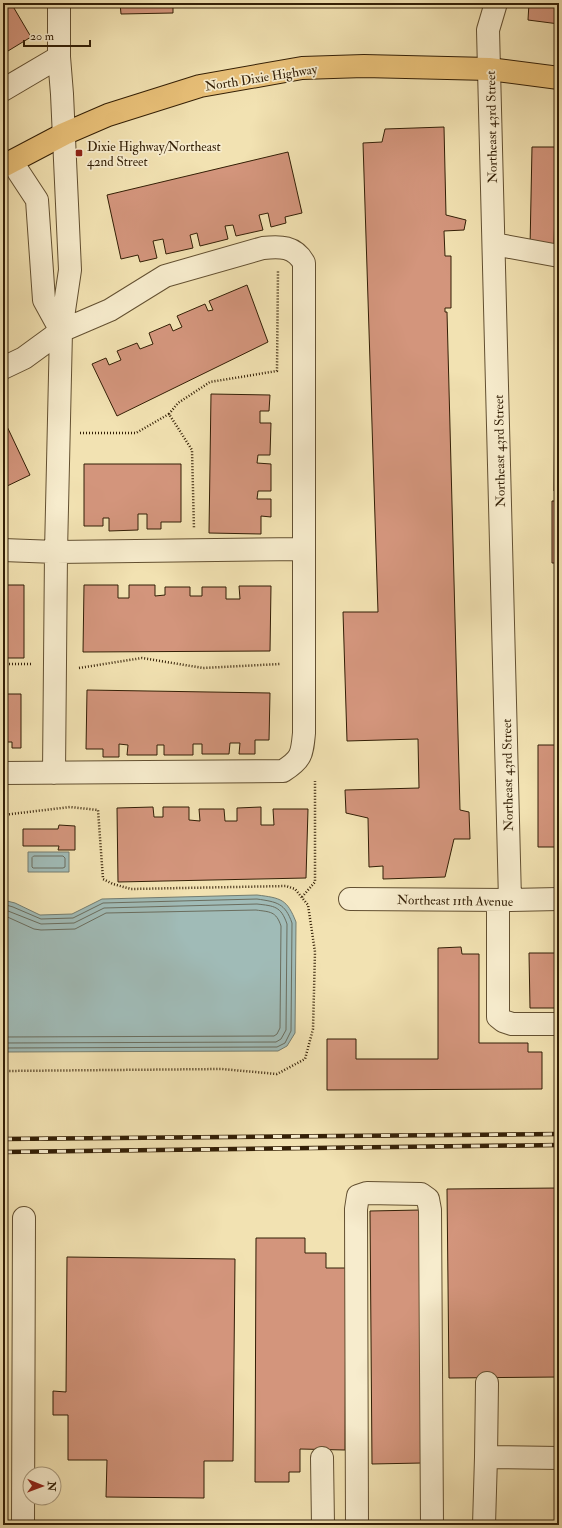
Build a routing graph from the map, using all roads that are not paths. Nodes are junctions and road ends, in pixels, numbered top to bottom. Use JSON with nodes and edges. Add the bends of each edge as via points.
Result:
{"nodes":[{"id":1,"x":59,"y":3,"type":"edge"},
{"id":2,"x":496,"y":3,"type":"edge"},
{"id":3,"x":59,"y":57,"type":"junction"},
{"id":4,"x":489,"y":68,"type":"junction"},
{"id":5,"x":559,"y":78,"type":"edge"},
{"id":6,"x":3,"y":90,"type":"edge"},
{"id":7,"x":64,"y":134,"type":"junction"},
{"id":8,"x":7,"y":164,"type":"edge"},
{"id":9,"x":494,"y":244,"type":"junction"},
{"id":10,"x":559,"y":256,"type":"edge"},
{"id":11,"x":60,"y":331,"type":"junction"},
{"id":12,"x":3,"y":368,"type":"edge"},
{"id":13,"x":304,"y":549,"type":"junction"},
{"id":14,"x":3,"y":550,"type":"edge"},
{"id":15,"x":56,"y":552,"type":"junction"},
{"id":16,"x":3,"y":773,"type":"edge"},
{"id":17,"x":54,"y":773,"type":"junction"},
{"id":18,"x":350,"y":899,"type":"dead end"},
{"id":19,"x":559,"y":899,"type":"edge"},
{"id":20,"x":504,"y":900,"type":"junction"},
{"id":21,"x":559,"y":1024,"type":"edge"},
{"id":22,"x":24,"y":1218,"type":"dead end"},
{"id":23,"x":487,"y":1383,"type":"dead end"},
{"id":24,"x":486,"y":1457,"type":"junction"},
{"id":25,"x":322,"y":1458,"type":"dead end"},
{"id":26,"x":559,"y":1458,"type":"edge"},
{"id":27,"x":23,"y":1525,"type":"edge"},
{"id":28,"x":323,"y":1525,"type":"edge"},
{"id":29,"x":357,"y":1525,"type":"edge"},
{"id":30,"x":432,"y":1525,"type":"edge"},
{"id":31,"x":484,"y":1525,"type":"edge"}],
"edges":[{"from":1,"to":3,"type":"street"},
{"from":2,"to":4,"type":"street","name":"Northeast 43rd Street","via":[[488,30]]},
{"from":3,"to":6,"type":"street"},
{"from":3,"to":7,"type":"street"},
{"from":4,"to":5,"type":"main road","name":"North Dixie Highway"},
{"from":4,"to":7,"type":"main road","name":"North Dixie Highway","via":[[302,68],[200,86],[108,115]]},
{"from":4,"to":9,"type":"street","name":"Northeast 43rd Street"},
{"from":7,"to":8,"type":"main road","name":"North Dixie Highway"},
{"from":7,"to":11,"type":"street","via":[[70,270]]},
{"from":8,"to":11,"type":"street","via":[[37,200],[44,300]]},
{"from":9,"to":10,"type":"street"},
{"from":9,"to":20,"type":"street","name":"Northeast 43rd Street"},
{"from":11,"to":12,"type":"street","via":[[24,358]]},
{"from":11,"to":13,"type":"street","via":[[110,310],[165,276],[263,248],[278,247],[300,254],[304,263]]},
{"from":11,"to":15,"type":"street"},
{"from":13,"to":15,"type":"street"},
{"from":13,"to":17,"type":"street","via":[[304,733],[302,753],[293,764],[283,771]]},
{"from":14,"to":15,"type":"street"},
{"from":15,"to":17,"type":"street"},
{"from":16,"to":17,"type":"street"},
{"from":18,"to":20,"type":"street","name":"Northeast 11th Avenue"},
{"from":19,"to":20,"type":"street","name":"Northeast 11th Avenue"},
{"from":20,"to":21,"type":"street","name":"Northeast 43rd Street","via":[[498,1017],[512,1024]]},
{"from":22,"to":27,"type":"street"},
{"from":23,"to":24,"type":"street"},
{"from":24,"to":26,"type":"street"},
{"from":24,"to":31,"type":"street"},
{"from":25,"to":28,"type":"street"},
{"from":29,"to":30,"type":"street","via":[[356,1209],[358,1196],[366,1193],[421,1194],[428,1199]]}]}
